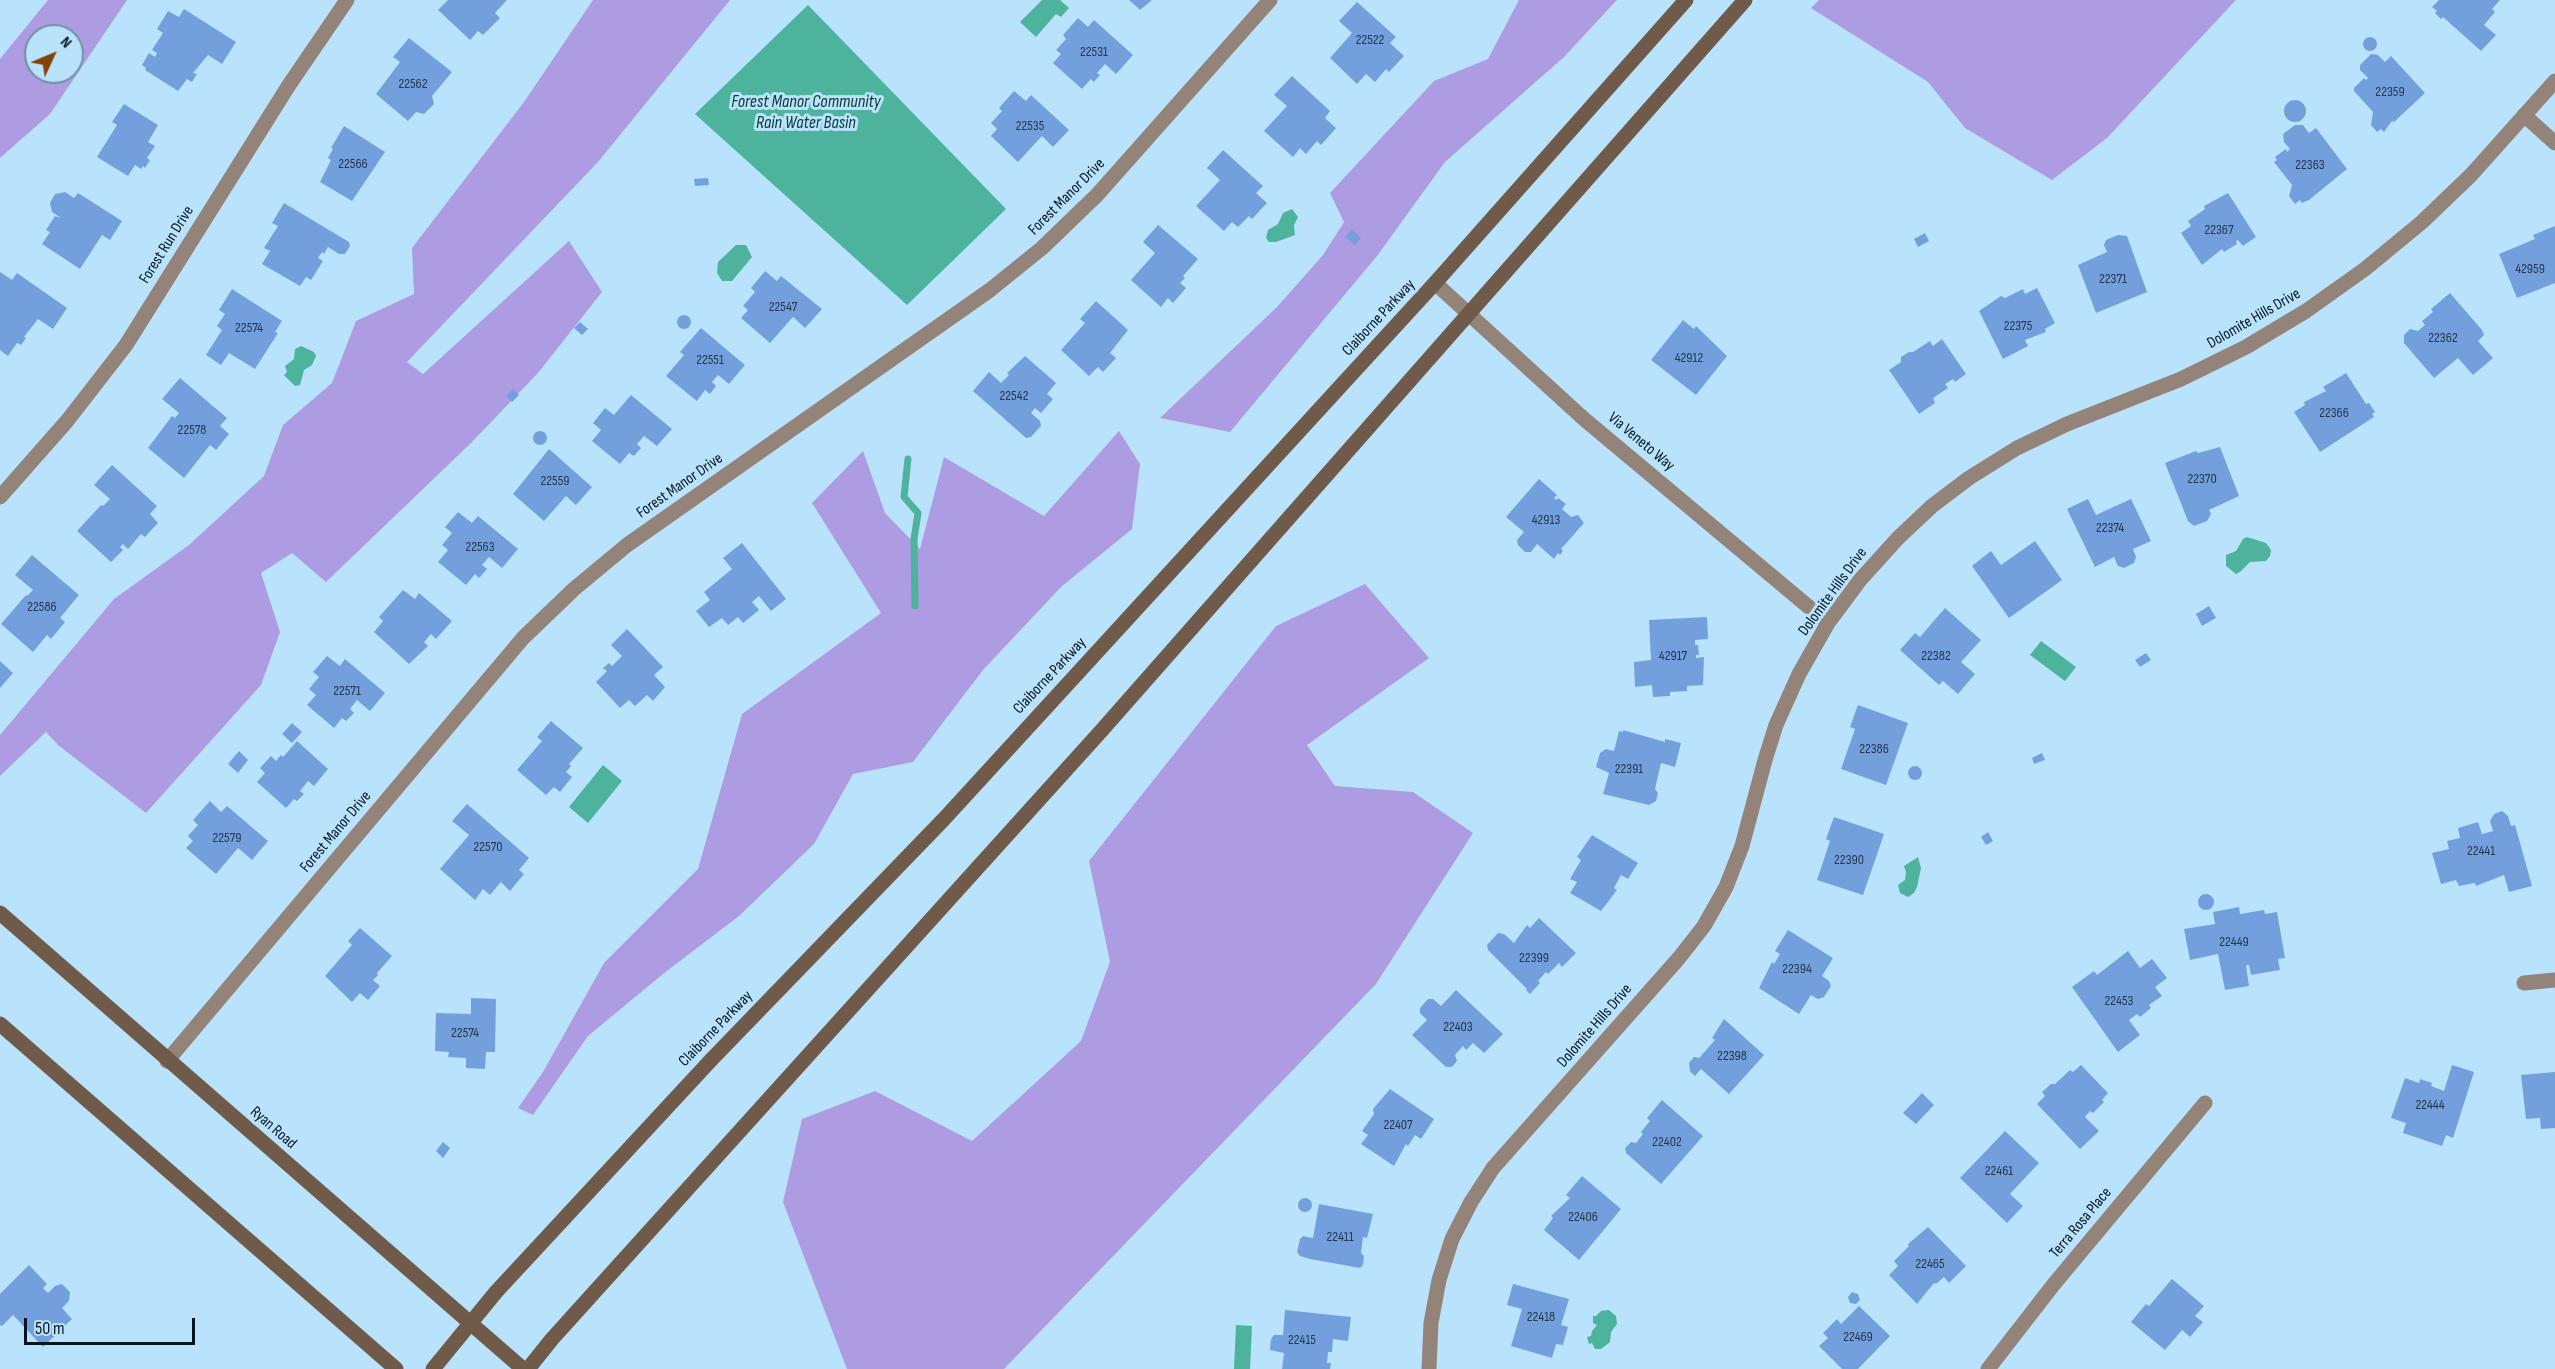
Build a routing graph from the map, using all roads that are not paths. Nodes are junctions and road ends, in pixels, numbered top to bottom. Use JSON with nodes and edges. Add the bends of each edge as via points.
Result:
{"nodes":[{"id":1,"x":346,"y":0,"type":"edge"},
{"id":2,"x":1270,"y":0,"type":"edge"},
{"id":3,"x":1686,"y":0,"type":"edge"},
{"id":4,"x":1745,"y":0,"type":"edge"},
{"id":5,"x":2555,"y":81,"type":"edge"},
{"id":6,"x":2524,"y":115,"type":"junction"},
{"id":7,"x":2555,"y":142,"type":"edge"},
{"id":8,"x":1435,"y":283,"type":"junction"},
{"id":9,"x":1469,"y":313,"type":"junction"},
{"id":10,"x":0,"y":497,"type":"edge"},
{"id":11,"x":1828,"y":623,"type":"junction"},
{"id":12,"x":0,"y":913,"type":"edge"},
{"id":13,"x":2555,"y":980,"type":"edge"},
{"id":14,"x":2524,"y":983,"type":"dead end"},
{"id":15,"x":0,"y":1024,"type":"edge"},
{"id":16,"x":167,"y":1061,"type":"junction"},
{"id":17,"x":2205,"y":1103,"type":"dead end"},
{"id":18,"x":471,"y":1322,"type":"junction"},
{"id":19,"x":396,"y":1369,"type":"edge"},
{"id":20,"x":433,"y":1369,"type":"edge"},
{"id":21,"x":524,"y":1369,"type":"edge"},
{"id":22,"x":528,"y":1369,"type":"edge"},
{"id":23,"x":1429,"y":1369,"type":"edge"},
{"id":24,"x":1988,"y":1369,"type":"edge"}],
"edges":[{"from":1,"to":10,"type":"street","name":"Forest Run Drive","via":[[126,345],[67,421]]},
{"from":2,"to":16,"type":"street","name":"Forest Manor Drive","via":[[1097,195],[1042,248],[982,296],[627,545],[574,589],[524,638]]},
{"from":3,"to":8,"type":"main road","name":"Claiborne Parkway"},
{"from":4,"to":9,"type":"main road"},
{"from":5,"to":6,"type":"street","name":"Dolomite Hills Drive"},
{"from":6,"to":7,"type":"street"},
{"from":6,"to":11,"type":"street","name":"Dolomite Hills Drive","via":[[2471,175],[2422,222],[2306,311],[2246,347],[2181,379],[2067,424],[2017,448],[1969,478],[1898,538]]},
{"from":8,"to":9,"type":"street","name":"Via Veneto Way"},
{"from":8,"to":18,"type":"main road","name":"Claiborne Parkway","via":[[944,819],[711,1060]]},
{"from":9,"to":11,"type":"street","name":"Via Veneto Way","via":[[1584,418]]},
{"from":9,"to":22,"type":"main road","via":[[1102,730]]},
{"from":11,"to":23,"type":"street","name":"Dolomite Hills Drive","via":[[1776,725],[1742,846],[1726,887],[1704,926],[1493,1168],[1471,1202],[1452,1239],[1439,1280],[1431,1323]]},
{"from":12,"to":16,"type":"main road","name":"Ryan Road"},
{"from":13,"to":14,"type":"street"},
{"from":15,"to":19,"type":"main road"},
{"from":16,"to":18,"type":"main road","name":"Ryan Road"},
{"from":17,"to":24,"type":"street","name":"Terra Rosa Place"},
{"from":18,"to":20,"type":"main road","name":"Claiborne Parkway"},
{"from":18,"to":21,"type":"main road","name":"Ryan Road"}]}
